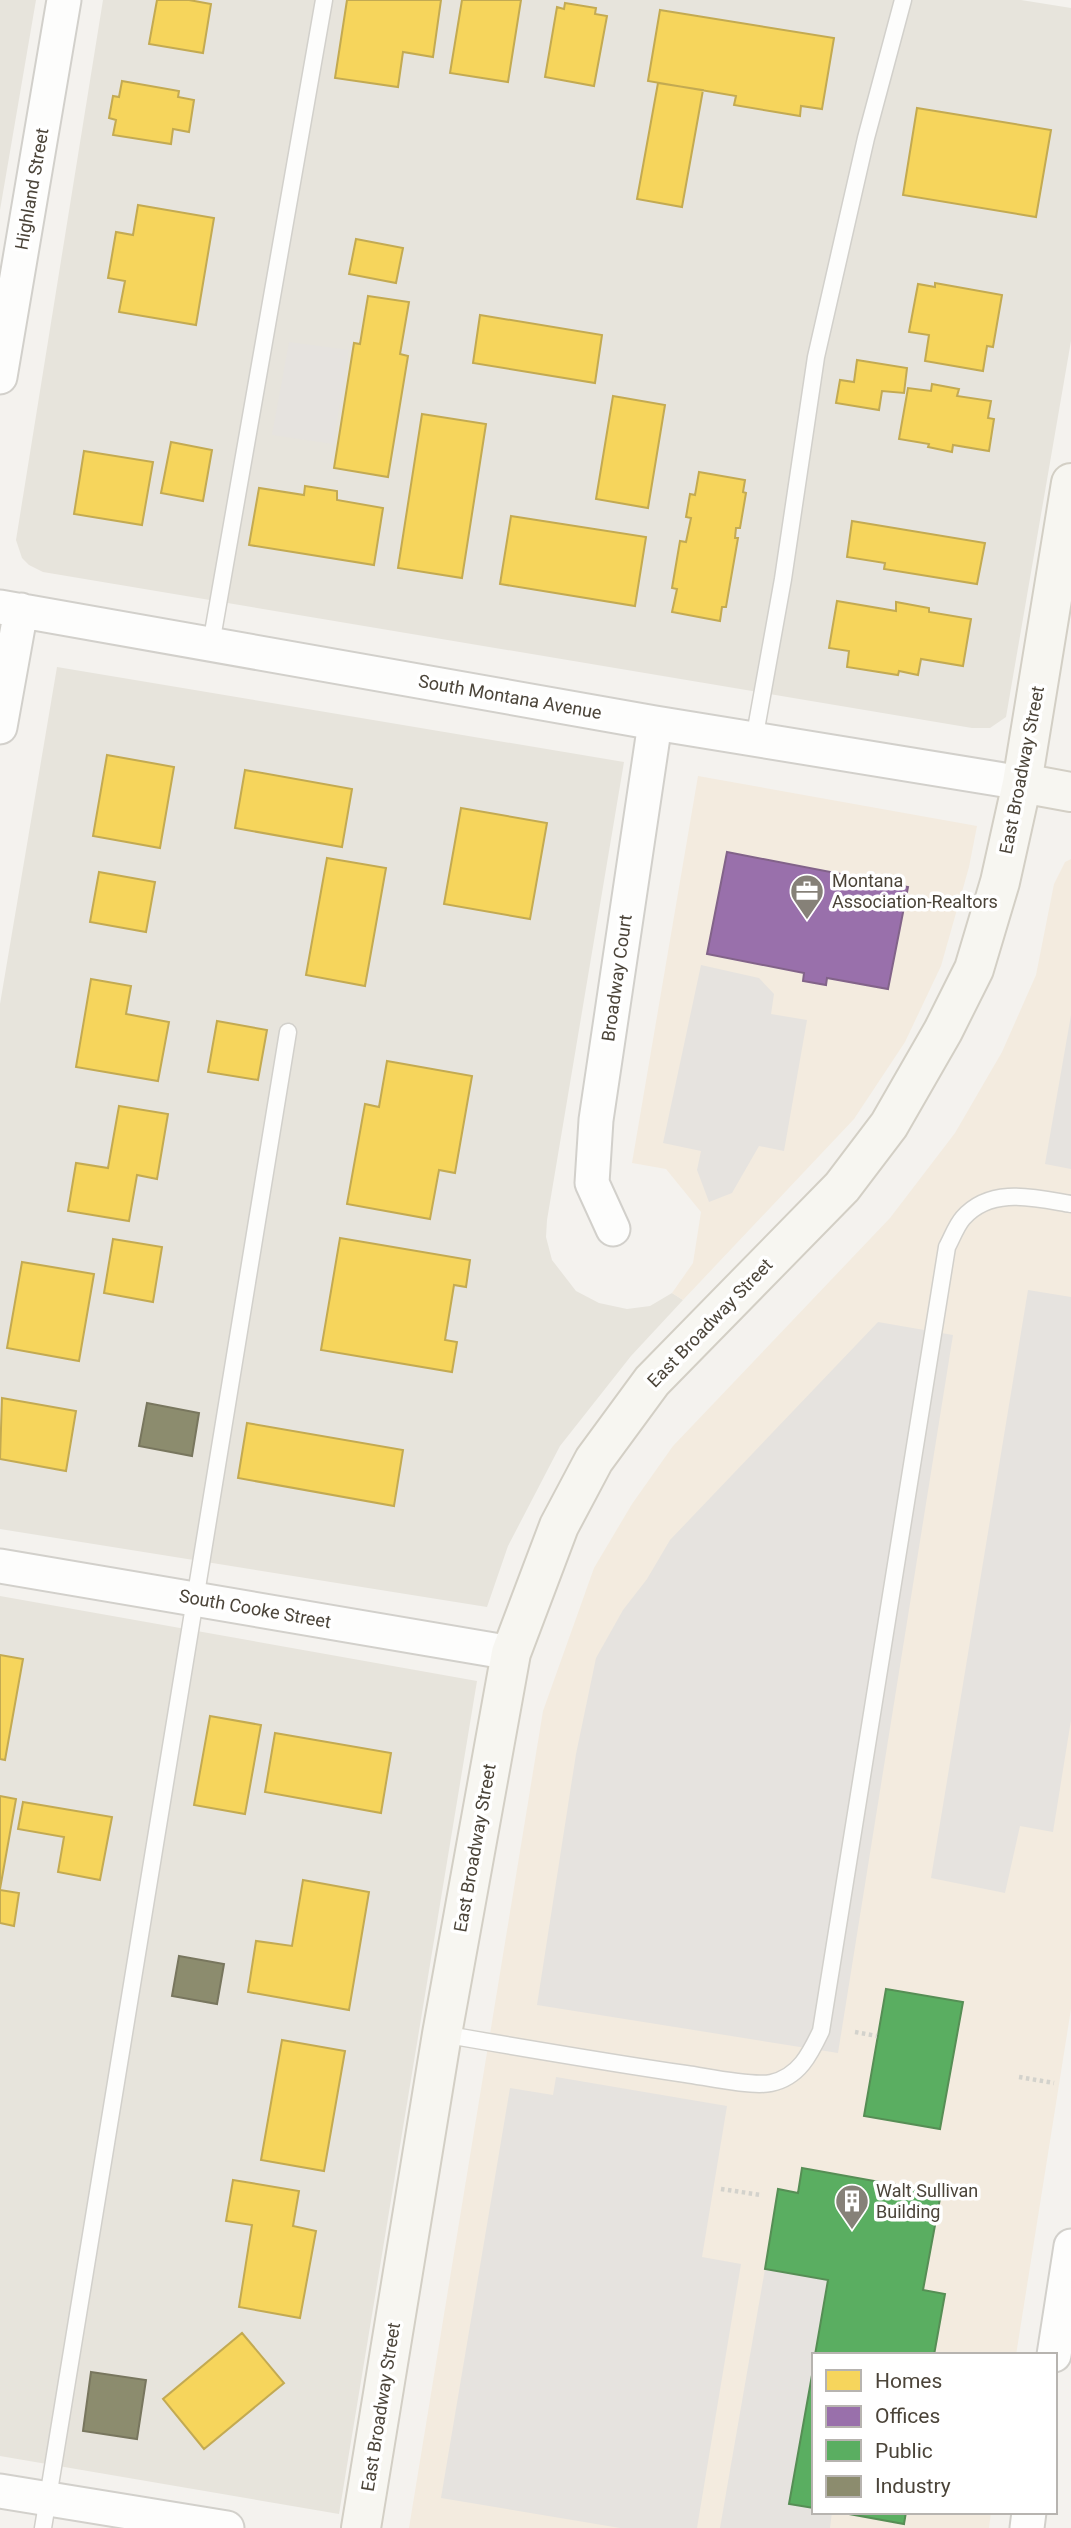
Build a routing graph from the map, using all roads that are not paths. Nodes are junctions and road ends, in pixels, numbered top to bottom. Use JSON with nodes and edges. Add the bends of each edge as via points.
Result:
{"nodes":[{"id":1,"x":64,"y":0,"type":"edge"},
{"id":2,"x":324,"y":0,"type":"edge"},
{"id":3,"x":903,"y":0,"type":"edge"},
{"id":4,"x":0,"y":377,"type":"edge"},
{"id":5,"x":1071,"y":483,"type":"edge"},
{"id":6,"x":10,"y":608,"type":"edge"},
{"id":7,"x":211,"y":644,"type":"junction"},
{"id":8,"x":655,"y":723,"type":"junction"},
{"id":9,"x":0,"y":727,"type":"edge"},
{"id":10,"x":754,"y":740,"type":"junction"},
{"id":11,"x":1022,"y":783,"type":"junction"},
{"id":12,"x":1071,"y":792,"type":"edge"},
{"id":13,"x":288,"y":1032,"type":"dead end"},
{"id":14,"x":1071,"y":1204,"type":"edge"},
{"id":15,"x":613,"y":1229,"type":"dead end"},
{"id":16,"x":0,"y":1566,"type":"edge"},
{"id":17,"x":195,"y":1599,"type":"junction"},
{"id":18,"x":511,"y":1653,"type":"junction"},
{"id":19,"x":442,"y":2034,"type":"junction"},
{"id":20,"x":1071,"y":2246,"type":"edge"},
{"id":21,"x":1054,"y":2353,"type":"edge"},
{"id":22,"x":0,"y":2491,"type":"edge"},
{"id":23,"x":45,"y":2513,"type":"edge"},
{"id":24,"x":227,"y":2528,"type":"edge"},
{"id":25,"x":361,"y":2528,"type":"edge"}],
"edges":[{"from":1,"to":4,"type":"street","name":"Highland Street"},
{"from":2,"to":7,"type":"lane"},
{"from":3,"to":10,"type":"lane","via":[[816,357]]},
{"from":5,"to":11,"type":"street","name":"East Broadway Street"},
{"from":6,"to":7,"type":"street","name":"South Montana Avenue"},
{"from":6,"to":9,"type":"street"},
{"from":7,"to":8,"type":"street","name":"South Montana Avenue"},
{"from":8,"to":10,"type":"street","name":"South Montana Avenue"},
{"from":8,"to":15,"type":"street","name":"Broadway Court","via":[[596,1119],[592,1182]]},
{"from":10,"to":11,"type":"street","name":"South Montana Avenue"},
{"from":11,"to":12,"type":"street"},
{"from":11,"to":18,"type":"street","name":"East Broadway Street","via":[[974,969],[889,1125],[842,1187],[652,1381],[594,1460],[559,1526]]},
{"from":13,"to":17,"type":"lane"},
{"from":14,"to":19,"type":"lane","via":[[1016,1195],[985,1202],[963,1218],[947,1247],[821,2031],[807,2060],[771,2083],[742,2082]]},
{"from":16,"to":17,"type":"street","name":"South Cooke Street"},
{"from":17,"to":18,"type":"street","name":"South Cooke Street"},
{"from":17,"to":23,"type":"lane"},
{"from":18,"to":19,"type":"street","name":"East Broadway Street"},
{"from":19,"to":25,"type":"street","name":"East Broadway Street"},
{"from":20,"to":21,"type":"street"},
{"from":22,"to":23,"type":"street"},
{"from":23,"to":24,"type":"street"}]}
